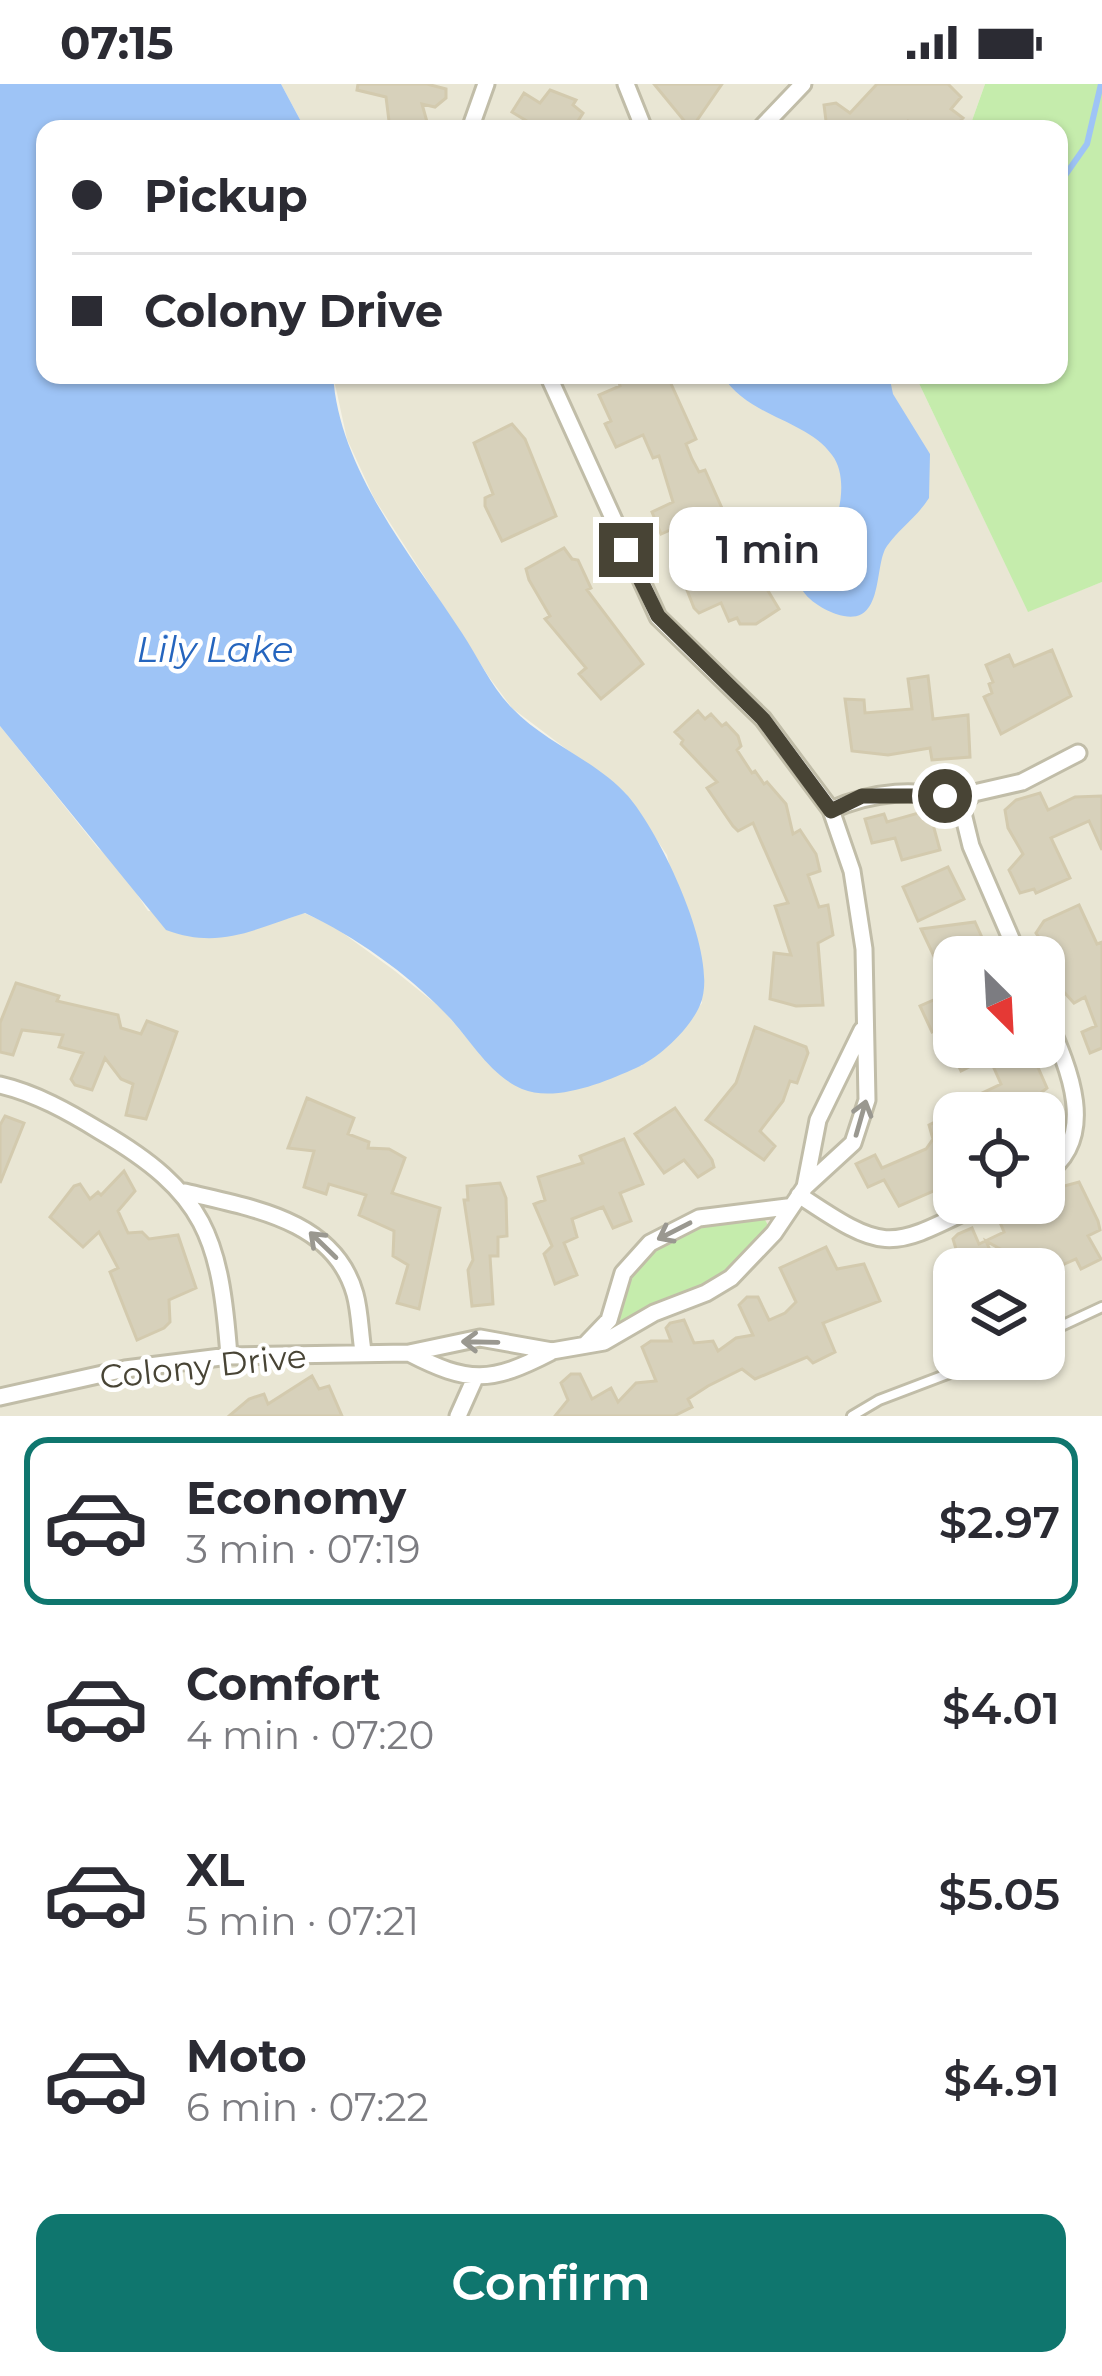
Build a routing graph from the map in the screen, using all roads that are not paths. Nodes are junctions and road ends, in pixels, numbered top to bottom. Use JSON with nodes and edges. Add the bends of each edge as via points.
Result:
{"nodes":[{"id":1,"x":486,"y":84,"type":"edge"},
{"id":2,"x":626,"y":84,"type":"edge"},
{"id":3,"x":802,"y":84,"type":"edge"},
{"id":4,"x":473,"y":120,"type":"edge"},
{"id":5,"x":640,"y":120,"type":"edge"},
{"id":6,"x":768,"y":120,"type":"edge"},
{"id":7,"x":552,"y":384,"type":"edge"},
{"id":8,"x":1078,"y":753,"type":"dead end"},
{"id":9,"x":961,"y":805,"type":"junction"},
{"id":10,"x":831,"y":811,"type":"junction"},
{"id":11,"x":1010,"y":936,"type":"edge"},
{"id":12,"x":863,"y":1028,"type":"junction"},
{"id":13,"x":1065,"y":1066,"type":"edge"},
{"id":14,"x":0,"y":1085,"type":"edge"},
{"id":15,"x":1065,"y":1156,"type":"edge"},
{"id":16,"x":185,"y":1192,"type":"junction"},
{"id":17,"x":797,"y":1196,"type":"junction"},
{"id":18,"x":941,"y":1224,"type":"edge"},
{"id":19,"x":1102,"y":1307,"type":"edge"},
{"id":20,"x":1065,"y":1324,"type":"edge"},
{"id":21,"x":583,"y":1347,"type":"junction"},
{"id":22,"x":363,"y":1351,"type":"junction"},
{"id":23,"x":552,"y":1351,"type":"junction"},
{"id":24,"x":409,"y":1353,"type":"junction"},
{"id":25,"x":230,"y":1356,"type":"junction"},
{"id":26,"x":476,"y":1378,"type":"junction"},
{"id":27,"x":933,"y":1380,"type":"edge"},
{"id":28,"x":0,"y":1397,"type":"edge"},
{"id":29,"x":458,"y":1416,"type":"edge"},
{"id":30,"x":852,"y":1416,"type":"edge"}],
"edges":[{"from":1,"to":4,"type":"street"},
{"from":2,"to":5,"type":"street"},
{"from":3,"to":6,"type":"street"},
{"from":7,"to":10,"type":"street","name":"Colony Drive","via":[[658,616],[763,719]]},
{"from":8,"to":9,"type":"street"},
{"from":9,"to":10,"type":"street","via":[[945,796],[862,796]]},
{"from":9,"to":11,"type":"street"},
{"from":10,"to":12,"type":"street","name":"Colony Drive","via":[[852,871],[864,949]]},
{"from":12,"to":17,"type":"street","via":[[824,1105]]},
{"from":17,"to":12,"type":"street","name":"Colony Drive","one_way":true,"via":[[853,1143],[864,1121]]},
{"from":13,"to":15,"type":"street","via":[[1080,1104],[1077,1143]]},
{"from":14,"to":16,"type":"street","via":[[80,1118]]},
{"from":22,"to":16,"type":"street","one_way":true,"via":[[355,1294],[341,1262],[314,1234]]},
{"from":16,"to":25,"type":"street","via":[[224,1290]]},
{"from":17,"to":18,"type":"street","via":[[883,1242]]},
{"from":17,"to":21,"type":"street","name":"Colony Drive","via":[[731,1278]]},
{"from":17,"to":21,"type":"street","one_way":true,"via":[[699,1219],[650,1243],[623,1273],[609,1320]]},
{"from":19,"to":20,"type":"lane"},
{"from":21,"to":23,"type":"street","name":"Colony Drive"},
{"from":22,"to":24,"type":"street","name":"Colony Drive"},
{"from":22,"to":25,"type":"street","name":"Colony Drive"},
{"from":23,"to":24,"type":"street","name":"Colony Drive","one_way":true,"via":[[480,1338]]},
{"from":23,"to":26,"type":"street","name":"Colony Drive"},
{"from":24,"to":26,"type":"street","name":"Colony Drive"},
{"from":25,"to":28,"type":"street","name":"Colony Drive"},
{"from":26,"to":29,"type":"street"},
{"from":27,"to":30,"type":"lane"}]}
